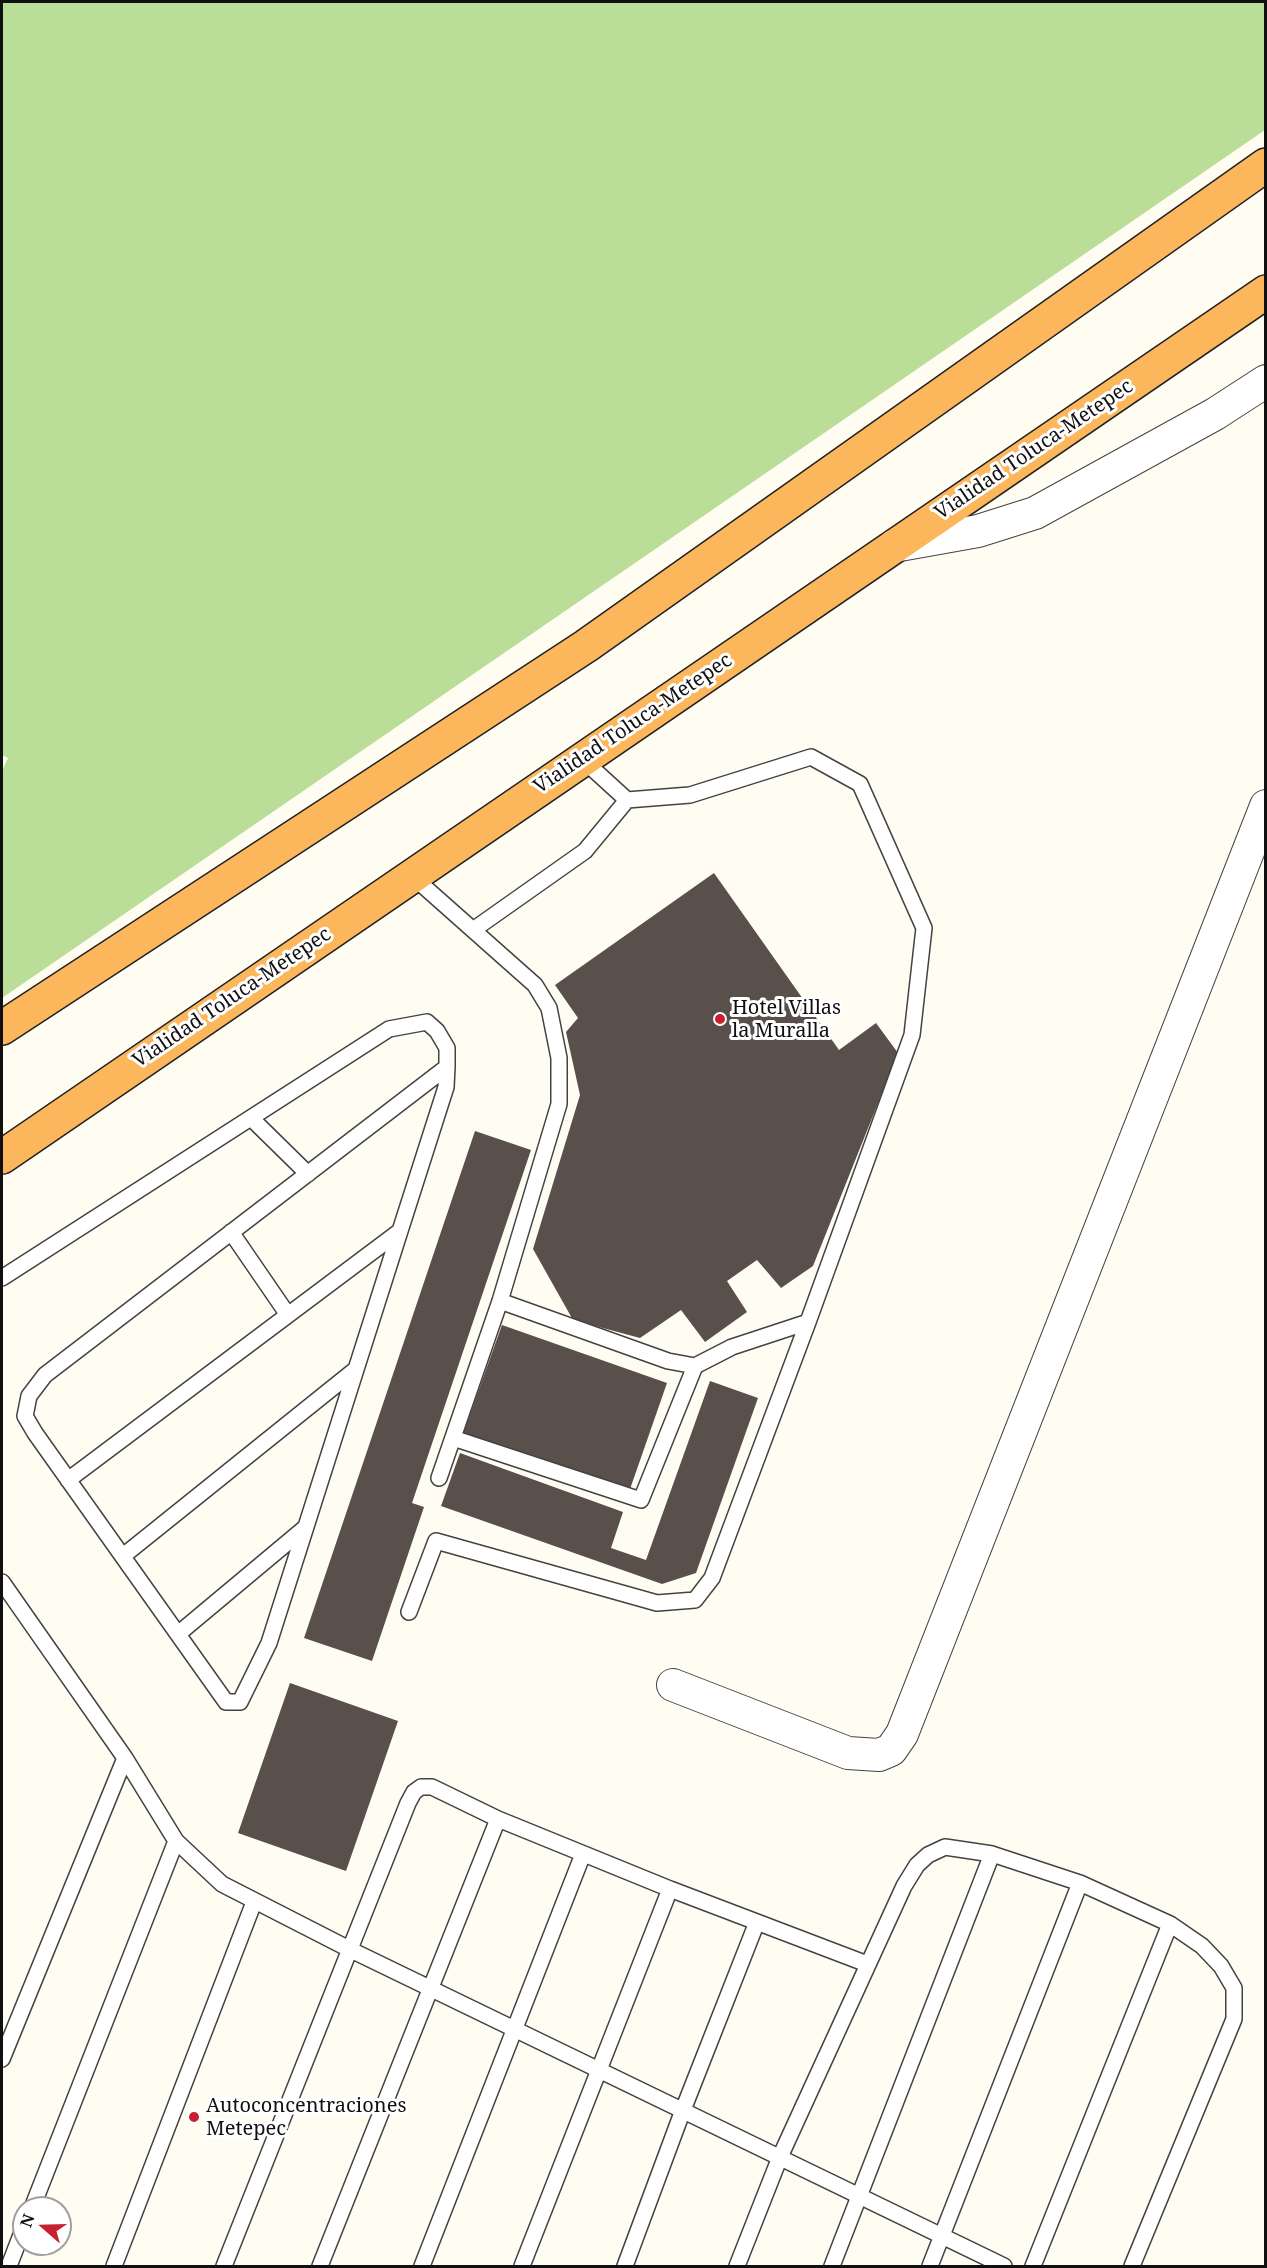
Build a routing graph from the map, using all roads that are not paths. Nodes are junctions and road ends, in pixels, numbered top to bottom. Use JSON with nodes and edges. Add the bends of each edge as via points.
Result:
{"nodes":[{"id":1,"x":1266,"y":165,"type":"edge"},
{"id":2,"x":1266,"y":292,"type":"edge"},
{"id":3,"x":1266,"y":381,"type":"edge"},
{"id":4,"x":893,"y":546,"type":"junction"},
{"id":5,"x":582,"y":759,"type":"junction"},
{"id":6,"x":627,"y":800,"type":"junction"},
{"id":7,"x":1266,"y":806,"type":"edge"},
{"id":8,"x":411,"y":875,"type":"junction"},
{"id":9,"x":473,"y":930,"type":"junction"},
{"id":10,"x":2,"y":1028,"type":"edge"},
{"id":11,"x":447,"y":1067,"type":"junction"},
{"id":12,"x":251,"y":1118,"type":"junction"},
{"id":13,"x":2,"y":1157,"type":"edge"},
{"id":14,"x":308,"y":1173,"type":"junction"},
{"id":15,"x":400,"y":1231,"type":"junction"},
{"id":16,"x":231,"y":1232,"type":"junction"},
{"id":17,"x":2,"y":1278,"type":"edge"},
{"id":18,"x":500,"y":1301,"type":"junction"},
{"id":19,"x":288,"y":1315,"type":"junction"},
{"id":20,"x":808,"y":1322,"type":"junction"},
{"id":21,"x":695,"y":1366,"type":"junction"},
{"id":22,"x":356,"y":1369,"type":"junction"},
{"id":23,"x":453,"y":1438,"type":"junction"},
{"id":24,"x":439,"y":1478,"type":"dead end"},
{"id":25,"x":69,"y":1480,"type":"junction"},
{"id":26,"x":306,"y":1527,"type":"junction"},
{"id":27,"x":123,"y":1556,"type":"junction"},
{"id":28,"x":2,"y":1582,"type":"edge"},
{"id":29,"x":409,"y":1612,"type":"dead end"},
{"id":30,"x":178,"y":1634,"type":"junction"},
{"id":31,"x":673,"y":1685,"type":"dead end"},
{"id":32,"x":125,"y":1758,"type":"junction"},
{"id":33,"x":498,"y":1819,"type":"junction"},
{"id":34,"x":176,"y":1841,"type":"junction"},
{"id":35,"x":584,"y":1854,"type":"junction"},
{"id":36,"x":992,"y":1854,"type":"junction"},
{"id":37,"x":1080,"y":1883,"type":"junction"},
{"id":38,"x":670,"y":1889,"type":"junction"},
{"id":39,"x":254,"y":1902,"type":"junction"},
{"id":40,"x":757,"y":1922,"type":"junction"},
{"id":41,"x":1170,"y":1924,"type":"junction"},
{"id":42,"x":351,"y":1950,"type":"junction"},
{"id":43,"x":867,"y":1964,"type":"junction"},
{"id":44,"x":430,"y":1988,"type":"junction"},
{"id":45,"x":514,"y":2029,"type":"junction"},
{"id":46,"x":2,"y":2060,"type":"edge"},
{"id":47,"x":599,"y":2070,"type":"junction"},
{"id":48,"x":683,"y":2110,"type":"junction"},
{"id":49,"x":780,"y":2157,"type":"junction"},
{"id":50,"x":37,"y":2196,"type":"edge"},
{"id":51,"x":859,"y":2196,"type":"junction"},
{"id":52,"x":942,"y":2236,"type":"junction"},
{"id":53,"x":114,"y":2266,"type":"edge"},
{"id":54,"x":224,"y":2266,"type":"edge"},
{"id":55,"x":320,"y":2266,"type":"edge"},
{"id":56,"x":422,"y":2266,"type":"edge"},
{"id":57,"x":522,"y":2266,"type":"edge"},
{"id":58,"x":625,"y":2266,"type":"edge"},
{"id":59,"x":737,"y":2266,"type":"edge"},
{"id":60,"x":832,"y":2266,"type":"edge"},
{"id":61,"x":930,"y":2266,"type":"edge"},
{"id":62,"x":1004,"y":2266,"type":"edge"},
{"id":63,"x":1033,"y":2266,"type":"edge"},
{"id":64,"x":1132,"y":2266,"type":"edge"}],
"edges":[{"from":1,"to":10,"type":"highway","via":[[586,646]]},
{"from":2,"to":4,"type":"highway","name":"Vialidad Toluca-Metepec"},
{"from":3,"to":4,"type":"street","via":[[1215,414],[1035,513],[978,531]]},
{"from":4,"to":5,"type":"highway","name":"Vialidad Toluca-Metepec"},
{"from":5,"to":6,"type":"lane"},
{"from":5,"to":8,"type":"highway","name":"Vialidad Toluca-Metepec"},
{"from":6,"to":9,"type":"lane","via":[[585,851]]},
{"from":6,"to":20,"type":"lane","via":[[690,795],[811,757],[860,784],[924,928],[912,1035]]},
{"from":7,"to":31,"type":"street","via":[[902,1734],[885,1753],[848,1753]]},
{"from":8,"to":9,"type":"lane"},
{"from":8,"to":13,"type":"highway","name":"Vialidad Toluca-Metepec"},
{"from":9,"to":18,"type":"lane","via":[[535,985],[549,1008],[559,1058],[559,1104]]},
{"from":11,"to":12,"type":"lane","via":[[447,1048],[427,1022],[389,1029]]},
{"from":11,"to":14,"type":"lane"},
{"from":11,"to":15,"type":"lane","via":[[446,1087]]},
{"from":12,"to":14,"type":"lane"},
{"from":12,"to":17,"type":"lane"},
{"from":14,"to":16,"type":"lane"},
{"from":15,"to":19,"type":"lane"},
{"from":15,"to":22,"type":"lane"},
{"from":16,"to":19,"type":"lane"},
{"from":16,"to":25,"type":"lane","via":[[45,1375],[29,1396],[25,1416]]},
{"from":18,"to":21,"type":"lane","via":[[668,1361]]},
{"from":18,"to":23,"type":"lane"},
{"from":19,"to":25,"type":"lane"},
{"from":20,"to":21,"type":"lane","via":[[732,1347]]},
{"from":20,"to":29,"type":"lane","via":[[712,1578],[695,1600],[657,1604],[436,1541]]},
{"from":21,"to":23,"type":"lane","via":[[641,1500]]},
{"from":22,"to":26,"type":"lane"},
{"from":22,"to":27,"type":"lane"},
{"from":23,"to":24,"type":"lane"},
{"from":25,"to":27,"type":"lane"},
{"from":26,"to":30,"type":"lane"},
{"from":26,"to":30,"type":"lane","via":[[269,1643],[240,1702],[226,1702]]},
{"from":27,"to":30,"type":"lane"},
{"from":28,"to":32,"type":"lane"},
{"from":32,"to":34,"type":"lane"},
{"from":32,"to":46,"type":"lane"},
{"from":33,"to":35,"type":"lane"},
{"from":33,"to":42,"type":"lane","via":[[432,1787],[421,1786],[414,1792]]},
{"from":33,"to":44,"type":"lane"},
{"from":34,"to":39,"type":"lane","via":[[222,1884]]},
{"from":34,"to":50,"type":"lane"},
{"from":35,"to":38,"type":"lane"},
{"from":35,"to":45,"type":"lane"},
{"from":36,"to":37,"type":"lane"},
{"from":36,"to":43,"type":"lane","via":[[945,1847],[928,1855],[904,1886]]},
{"from":36,"to":51,"type":"lane"},
{"from":37,"to":41,"type":"lane"},
{"from":37,"to":52,"type":"lane"},
{"from":38,"to":40,"type":"lane"},
{"from":38,"to":47,"type":"lane"},
{"from":39,"to":42,"type":"lane"},
{"from":39,"to":53,"type":"lane"},
{"from":40,"to":43,"type":"lane"},
{"from":40,"to":48,"type":"lane"},
{"from":41,"to":63,"type":"lane"},
{"from":41,"to":64,"type":"lane","via":[[1202,1946],[1221,1966],[1234,1988],[1234,2019]]},
{"from":42,"to":44,"type":"lane"},
{"from":42,"to":54,"type":"lane"},
{"from":43,"to":49,"type":"lane"},
{"from":44,"to":45,"type":"lane"},
{"from":44,"to":55,"type":"lane"},
{"from":45,"to":47,"type":"lane"},
{"from":45,"to":56,"type":"lane"},
{"from":47,"to":48,"type":"lane"},
{"from":47,"to":57,"type":"lane"},
{"from":48,"to":49,"type":"lane"},
{"from":48,"to":58,"type":"lane"},
{"from":49,"to":51,"type":"lane"},
{"from":49,"to":59,"type":"lane"},
{"from":51,"to":52,"type":"lane"},
{"from":51,"to":60,"type":"lane"},
{"from":52,"to":61,"type":"lane"},
{"from":52,"to":62,"type":"lane"}]}
